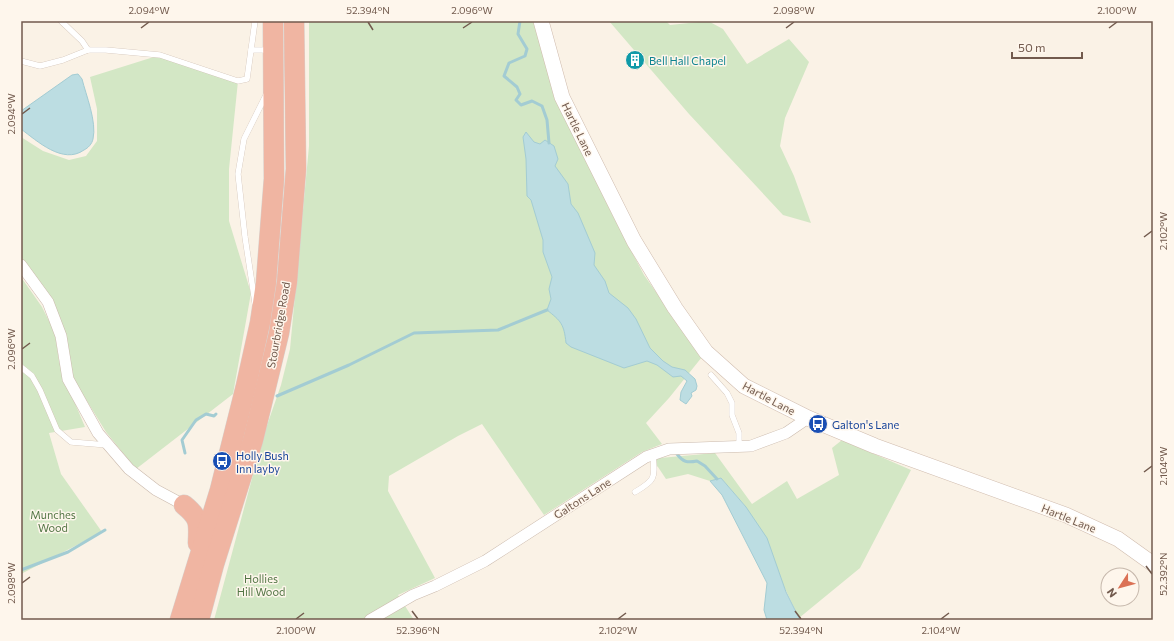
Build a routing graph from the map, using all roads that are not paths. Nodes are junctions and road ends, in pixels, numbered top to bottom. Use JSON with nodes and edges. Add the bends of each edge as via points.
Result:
{"nodes":[{"id":1,"x":61,"y":21,"type":"edge"},
{"id":2,"x":255,"y":21,"type":"edge"},
{"id":3,"x":274,"y":21,"type":"edge"},
{"id":4,"x":294,"y":21,"type":"edge"},
{"id":5,"x":541,"y":21,"type":"edge"},
{"id":6,"x":88,"y":50,"type":"junction"},
{"id":7,"x":251,"y":50,"type":"junction"},
{"id":8,"x":274,"y":50,"type":"junction"},
{"id":9,"x":21,"y":61,"type":"edge"},
{"id":10,"x":274,"y":84,"type":"junction"},
{"id":11,"x":21,"y":265,"type":"edge"},
{"id":12,"x":260,"y":323,"type":"junction"},
{"id":13,"x":21,"y":367,"type":"edge"},
{"id":14,"x":711,"y":374,"type":"dead end"},
{"id":15,"x":808,"y":418,"type":"junction"},
{"id":16,"x":108,"y":446,"type":"junction"},
{"id":17,"x":738,"y":446,"type":"junction"},
{"id":18,"x":653,"y":454,"type":"junction"},
{"id":19,"x":220,"y":490,"type":"junction"},
{"id":20,"x":635,"y":492,"type":"dead end"},
{"id":21,"x":184,"y":505,"type":"junction"},
{"id":22,"x":198,"y":557,"type":"junction"},
{"id":23,"x":1153,"y":564,"type":"edge"},
{"id":24,"x":180,"y":620,"type":"edge"},
{"id":25,"x":199,"y":620,"type":"edge"},
{"id":26,"x":370,"y":620,"type":"edge"}],
"edges":[{"from":1,"to":6,"type":"lane"},
{"from":2,"to":7,"type":"lane"},
{"from":3,"to":8,"type":"highway","name":"Stourbridge Road"},
{"from":4,"to":25,"type":"highway","name":"Stourbridge Road","via":[[296,169],[287,282],[279,333],[253,440]]},
{"from":5,"to":15,"type":"main road","name":"Hartle Lane","via":[[562,97],[634,241],[675,308],[706,352],[744,386]]},
{"from":6,"to":7,"type":"lane","via":[[160,55],[238,81],[247,79]]},
{"from":6,"to":9,"type":"lane","via":[[40,66]]},
{"from":7,"to":8,"type":"lane"},
{"from":8,"to":10,"type":"highway","name":"Stourbridge Road"},
{"from":10,"to":12,"type":"highway","name":"Stourbridge Road","via":[[274,179],[266,283]]},
{"from":10,"to":12,"type":"lane","via":[[244,139],[238,174],[245,237]]},
{"from":11,"to":16,"type":"street","via":[[48,302],[61,336],[68,379]]},
{"from":12,"to":19,"type":"highway","name":"Stourbridge Road"},
{"from":13,"to":16,"type":"lane","via":[[32,376],[40,390],[57,430],[71,442]]},
{"from":14,"to":17,"type":"lane","via":[[732,403],[732,415],[739,433]]},
{"from":15,"to":17,"type":"street","name":"Galtons Lane","via":[[786,433],[751,446]]},
{"from":15,"to":23,"type":"main road","name":"Hartle Lane","via":[[875,446],[1066,515],[1118,539]]},
{"from":16,"to":21,"type":"street","via":[[129,469],[156,490]]},
{"from":17,"to":18,"type":"street","name":"Galtons Lane","via":[[669,450]]},
{"from":18,"to":20,"type":"lane","via":[[652,480]]},
{"from":18,"to":26,"type":"street","name":"Galtons Lane","via":[[646,456],[485,560],[413,595]]},
{"from":19,"to":21,"type":"highway","via":[[209,497]]},
{"from":19,"to":22,"type":"highway","name":"Stourbridge Road"},
{"from":21,"to":22,"type":"highway","via":[[199,524]]},
{"from":22,"to":24,"type":"highway","name":"Stourbridge Road"}]}
